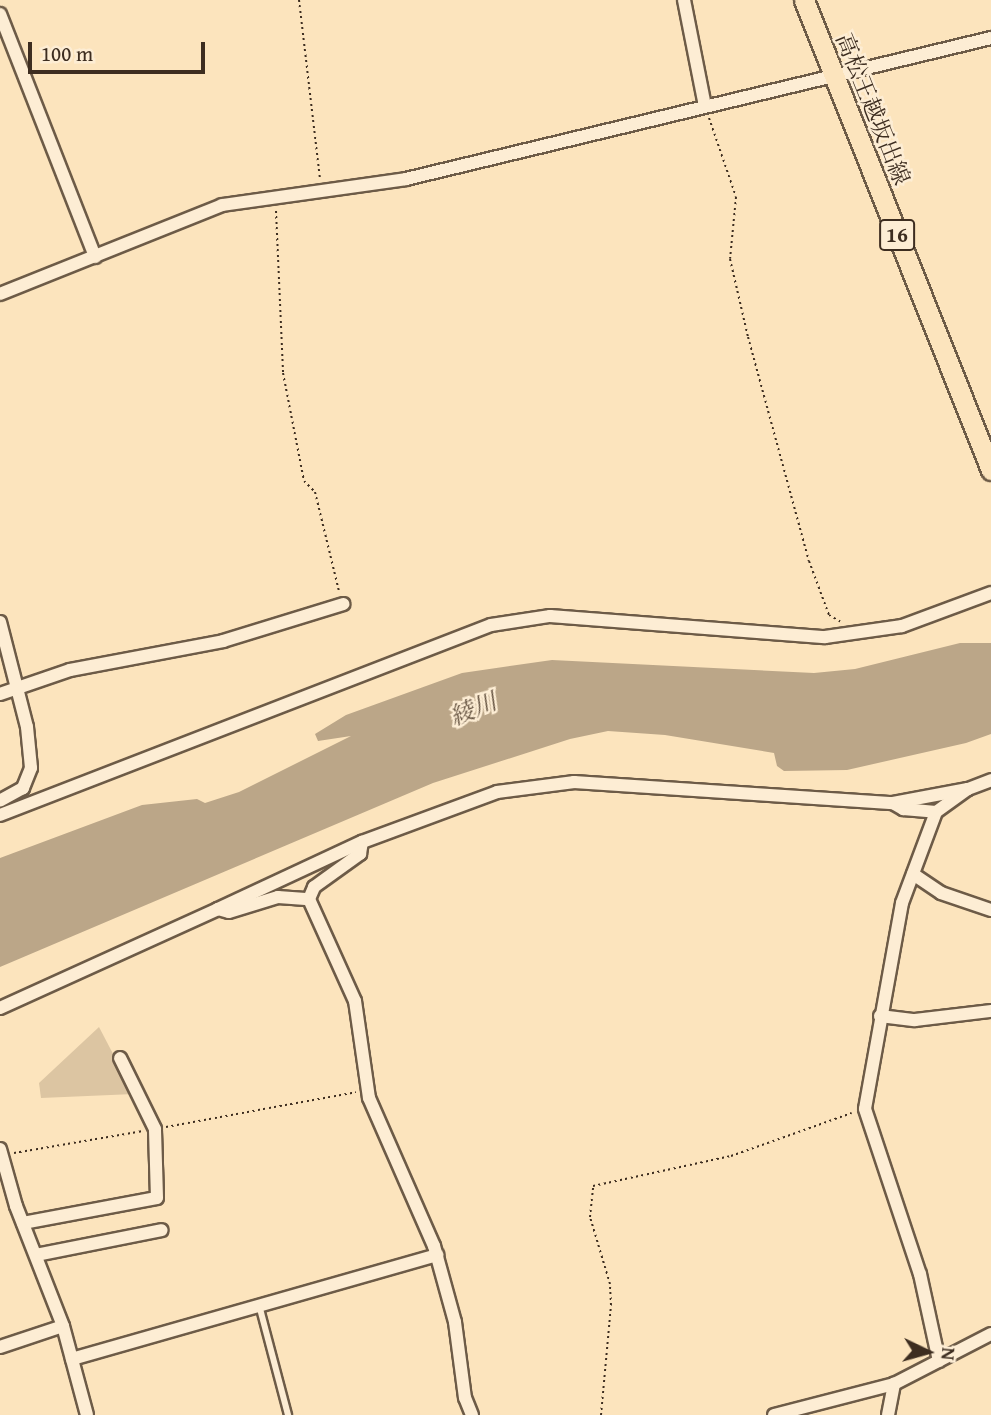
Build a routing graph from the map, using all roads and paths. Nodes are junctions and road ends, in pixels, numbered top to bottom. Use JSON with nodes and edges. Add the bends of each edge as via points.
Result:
{"nodes":[{"id":1,"x":299,"y":0,"type":"edge"},
{"id":2,"x":684,"y":0,"type":"edge"},
{"id":3,"x":804,"y":0,"type":"edge"},
{"id":4,"x":0,"y":14,"type":"edge"},
{"id":5,"x":991,"y":38,"type":"edge"},
{"id":6,"x":833,"y":75,"type":"junction"},
{"id":7,"x":705,"y":106,"type":"junction"},
{"id":8,"x":322,"y":193,"type":"junction"},
{"id":9,"x":275,"y":200,"type":"junction"},
{"id":10,"x":95,"y":257,"type":"junction"},
{"id":11,"x":0,"y":293,"type":"edge"},
{"id":12,"x":991,"y":470,"type":"edge"},
{"id":13,"x":991,"y":593,"type":"edge"},
{"id":14,"x":342,"y":604,"type":"joint"},
{"id":15,"x":0,"y":622,"type":"edge"},
{"id":16,"x":850,"y":622,"type":"dead end"},
{"id":17,"x":18,"y":688,"type":"junction"},
{"id":18,"x":0,"y":694,"type":"edge"},
{"id":19,"x":991,"y":780,"type":"edge"},
{"id":20,"x":968,"y":789,"type":"junction"},
{"id":21,"x":0,"y":802,"type":"edge"},
{"id":22,"x":893,"y":803,"type":"junction"},
{"id":23,"x":936,"y":811,"type":"junction"},
{"id":24,"x":0,"y":815,"type":"edge"},
{"id":25,"x":362,"y":842,"type":"junction"},
{"id":26,"x":912,"y":874,"type":"junction"},
{"id":27,"x":309,"y":899,"type":"junction"},
{"id":28,"x":218,"y":909,"type":"junction"},
{"id":29,"x":991,"y":910,"type":"edge"},
{"id":30,"x":0,"y":1008,"type":"edge"},
{"id":31,"x":991,"y":1011,"type":"edge"},
{"id":32,"x":880,"y":1017,"type":"junction"},
{"id":33,"x":120,"y":1058,"type":"dead end"},
{"id":34,"x":368,"y":1090,"type":"junction"},
{"id":35,"x":865,"y":1109,"type":"junction"},
{"id":36,"x":155,"y":1129,"type":"junction"},
{"id":37,"x":0,"y":1149,"type":"edge"},
{"id":38,"x":1,"y":1163,"type":"edge"},
{"id":39,"x":9,"y":1184,"type":"junction"},
{"id":40,"x":23,"y":1223,"type":"junction"},
{"id":41,"x":162,"y":1230,"type":"dead end"},
{"id":42,"x":36,"y":1255,"type":"junction"},
{"id":43,"x":437,"y":1255,"type":"junction"},
{"id":44,"x":259,"y":1305,"type":"junction"},
{"id":45,"x":63,"y":1326,"type":"junction"},
{"id":46,"x":991,"y":1334,"type":"edge"},
{"id":47,"x":0,"y":1347,"type":"edge"},
{"id":48,"x":72,"y":1359,"type":"junction"},
{"id":49,"x":939,"y":1361,"type":"junction"},
{"id":50,"x":894,"y":1384,"type":"junction"},
{"id":51,"x":87,"y":1415,"type":"edge"},
{"id":52,"x":288,"y":1415,"type":"edge"},
{"id":53,"x":472,"y":1415,"type":"edge"},
{"id":54,"x":601,"y":1415,"type":"edge"},
{"id":55,"x":774,"y":1415,"type":"edge"},
{"id":56,"x":888,"y":1415,"type":"edge"}],
"edges":[{"from":1,"to":8,"type":"path"},
{"from":2,"to":7,"type":"street"},
{"from":3,"to":6,"type":"main road","name":"高松王越坂出線","number":"16"},
{"from":4,"to":10,"type":"street"},
{"from":5,"to":6,"type":"street"},
{"from":6,"to":7,"type":"street"},
{"from":6,"to":12,"type":"main road","name":"高松王越坂出線","number":"16"},
{"from":7,"to":8,"type":"street","via":[[520,153]]},
{"from":7,"to":16,"type":"path","via":[[736,197],[730,259],[785,474],[829,615]]},
{"from":8,"to":9,"type":"street"},
{"from":9,"to":10,"type":"street","via":[[201,211]]},
{"from":9,"to":14,"type":"path","via":[[283,373],[304,481],[315,492]]},
{"from":10,"to":11,"type":"street"},
{"from":13,"to":24,"type":"street","via":[[902,626],[825,637],[600,618],[521,618],[448,639]]},
{"from":14,"to":17,"type":"street","via":[[223,641],[70,670]]},
{"from":15,"to":17,"type":"street"},
{"from":17,"to":18,"type":"street"},
{"from":17,"to":21,"type":"street","via":[[31,768],[23,788]]},
{"from":19,"to":20,"type":"street"},
{"from":20,"to":22,"type":"street"},
{"from":20,"to":23,"type":"street"},
{"from":22,"to":23,"type":"street","via":[[903,809]]},
{"from":22,"to":25,"type":"street","via":[[574,782],[497,792]]},
{"from":23,"to":26,"type":"street"},
{"from":25,"to":27,"type":"street","via":[[360,854],[314,887]]},
{"from":25,"to":28,"type":"street"},
{"from":26,"to":29,"type":"street","via":[[941,893]]},
{"from":26,"to":32,"type":"street"},
{"from":27,"to":28,"type":"street","via":[[278,897],[229,912]]},
{"from":27,"to":34,"type":"street","via":[[355,1001]]},
{"from":28,"to":30,"type":"street"},
{"from":31,"to":32,"type":"street","via":[[915,1020]]},
{"from":32,"to":35,"type":"street"},
{"from":33,"to":36,"type":"street"},
{"from":34,"to":36,"type":"path"},
{"from":34,"to":43,"type":"street"},
{"from":35,"to":49,"type":"street","via":[[920,1274]]},
{"from":35,"to":54,"type":"path","via":[[731,1156],[593,1186],[590,1217],[611,1295]]},
{"from":36,"to":39,"type":"path","via":[[15,1152]]},
{"from":36,"to":40,"type":"street","via":[[157,1198]]},
{"from":37,"to":38,"type":"street"},
{"from":38,"to":39,"type":"street"},
{"from":39,"to":40,"type":"street"},
{"from":40,"to":42,"type":"street"},
{"from":41,"to":42,"type":"street"},
{"from":42,"to":45,"type":"street"},
{"from":43,"to":44,"type":"street"},
{"from":43,"to":53,"type":"street"},
{"from":44,"to":48,"type":"street"},
{"from":44,"to":52,"type":"lane"},
{"from":45,"to":47,"type":"street"},
{"from":45,"to":48,"type":"street"},
{"from":46,"to":49,"type":"street"},
{"from":48,"to":51,"type":"street"},
{"from":49,"to":50,"type":"street"},
{"from":50,"to":55,"type":"street"},
{"from":50,"to":56,"type":"street"}]}
